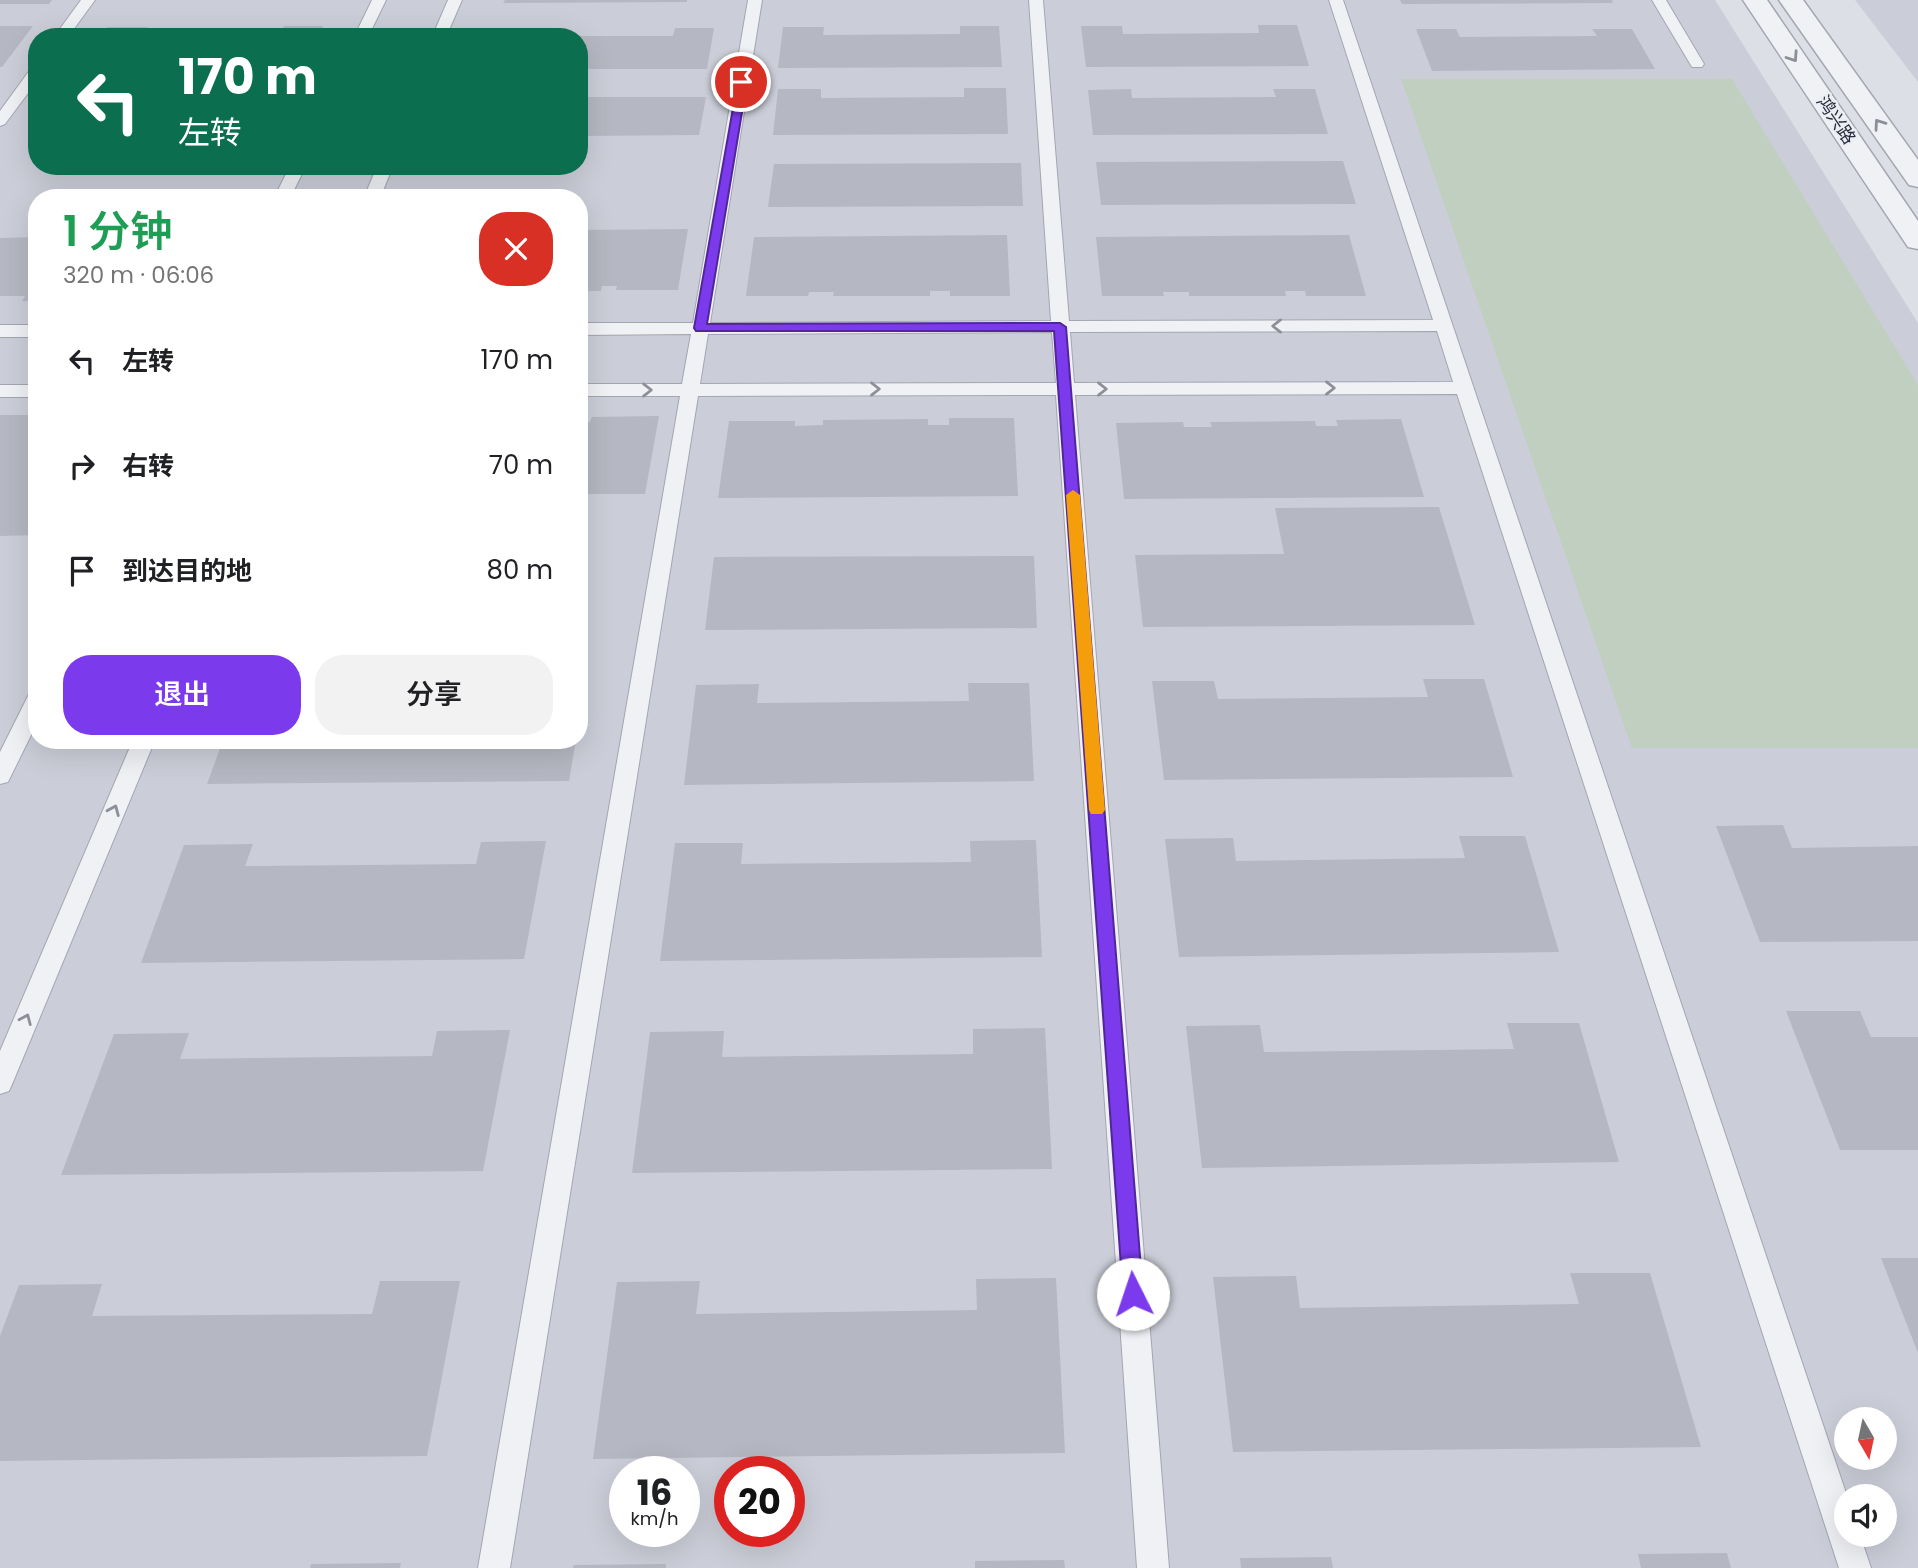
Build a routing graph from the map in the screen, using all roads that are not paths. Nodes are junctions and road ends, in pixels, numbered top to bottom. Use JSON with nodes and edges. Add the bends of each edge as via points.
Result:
{"nodes":[{"id":1,"x":88,"y":0,"type":"edge"},
{"id":2,"x":379,"y":0,"type":"edge"},
{"id":3,"x":454,"y":0,"type":"edge"},
{"id":4,"x":755,"y":0,"type":"edge"},
{"id":5,"x":1036,"y":0,"type":"edge"},
{"id":6,"x":1336,"y":0,"type":"edge"},
{"id":7,"x":1659,"y":0,"type":"edge"},
{"id":8,"x":1755,"y":0,"type":"edge"},
{"id":9,"x":1791,"y":0,"type":"edge"},
{"id":10,"x":68,"y":28,"type":"edge"},
{"id":11,"x":365,"y":28,"type":"edge"},
{"id":12,"x":443,"y":28,"type":"edge"},
{"id":13,"x":1697,"y":64,"type":"dead end"},
{"id":14,"x":28,"y":82,"type":"edge"},
{"id":15,"x":0,"y":121,"type":"edge"},
{"id":16,"x":1918,"y":179,"type":"edge"},
{"id":17,"x":1918,"y":241,"type":"edge"},
{"id":18,"x":1443,"y":325,"type":"junction"},
{"id":19,"x":1060,"y":327,"type":"junction"},
{"id":20,"x":701,"y":328,"type":"junction"},
{"id":21,"x":588,"y":329,"type":"edge"},
{"id":22,"x":0,"y":331,"type":"edge"},
{"id":23,"x":28,"y":331,"type":"edge"},
{"id":24,"x":1464,"y":388,"type":"junction"},
{"id":25,"x":1065,"y":389,"type":"junction"},
{"id":26,"x":588,"y":390,"type":"edge"},
{"id":27,"x":690,"y":390,"type":"junction"},
{"id":28,"x":0,"y":391,"type":"edge"},
{"id":29,"x":28,"y":391,"type":"edge"},
{"id":30,"x":28,"y":718,"type":"edge"},
{"id":31,"x":140,"y":749,"type":"edge"},
{"id":32,"x":0,"y":775,"type":"edge"},
{"id":33,"x":0,"y":1082,"type":"edge"},
{"id":34,"x":494,"y":1568,"type":"edge"},
{"id":35,"x":1153,"y":1568,"type":"edge"},
{"id":36,"x":1855,"y":1568,"type":"edge"}],
"edges":[{"from":1,"to":10,"type":"lane"},
{"from":2,"to":11,"type":"lane"},
{"from":3,"to":12,"type":"lane"},
{"from":4,"to":20,"type":"lane"},
{"from":5,"to":19,"type":"lane"},
{"from":6,"to":18,"type":"lane"},
{"from":7,"to":13,"type":"lane"},
{"from":8,"to":17,"type":"street","name":"鸿兴路","one_way":true},
{"from":16,"to":9,"type":"street","name":"鸿兴路","one_way":true},
{"from":14,"to":15,"type":"lane"},
{"from":18,"to":19,"type":"lane","one_way":true},
{"from":18,"to":24,"type":"lane"},
{"from":19,"to":20,"type":"lane"},
{"from":19,"to":25,"type":"lane"},
{"from":20,"to":21,"type":"lane"},
{"from":20,"to":27,"type":"lane"},
{"from":22,"to":23,"type":"lane"},
{"from":25,"to":24,"type":"lane","one_way":true},
{"from":24,"to":36,"type":"lane"},
{"from":27,"to":25,"type":"lane","one_way":true},
{"from":25,"to":35,"type":"lane"},
{"from":26,"to":27,"type":"lane","one_way":true},
{"from":27,"to":34,"type":"lane"},
{"from":28,"to":29,"type":"lane"},
{"from":30,"to":32,"type":"lane"},
{"from":33,"to":31,"type":"lane","one_way":true}]}
